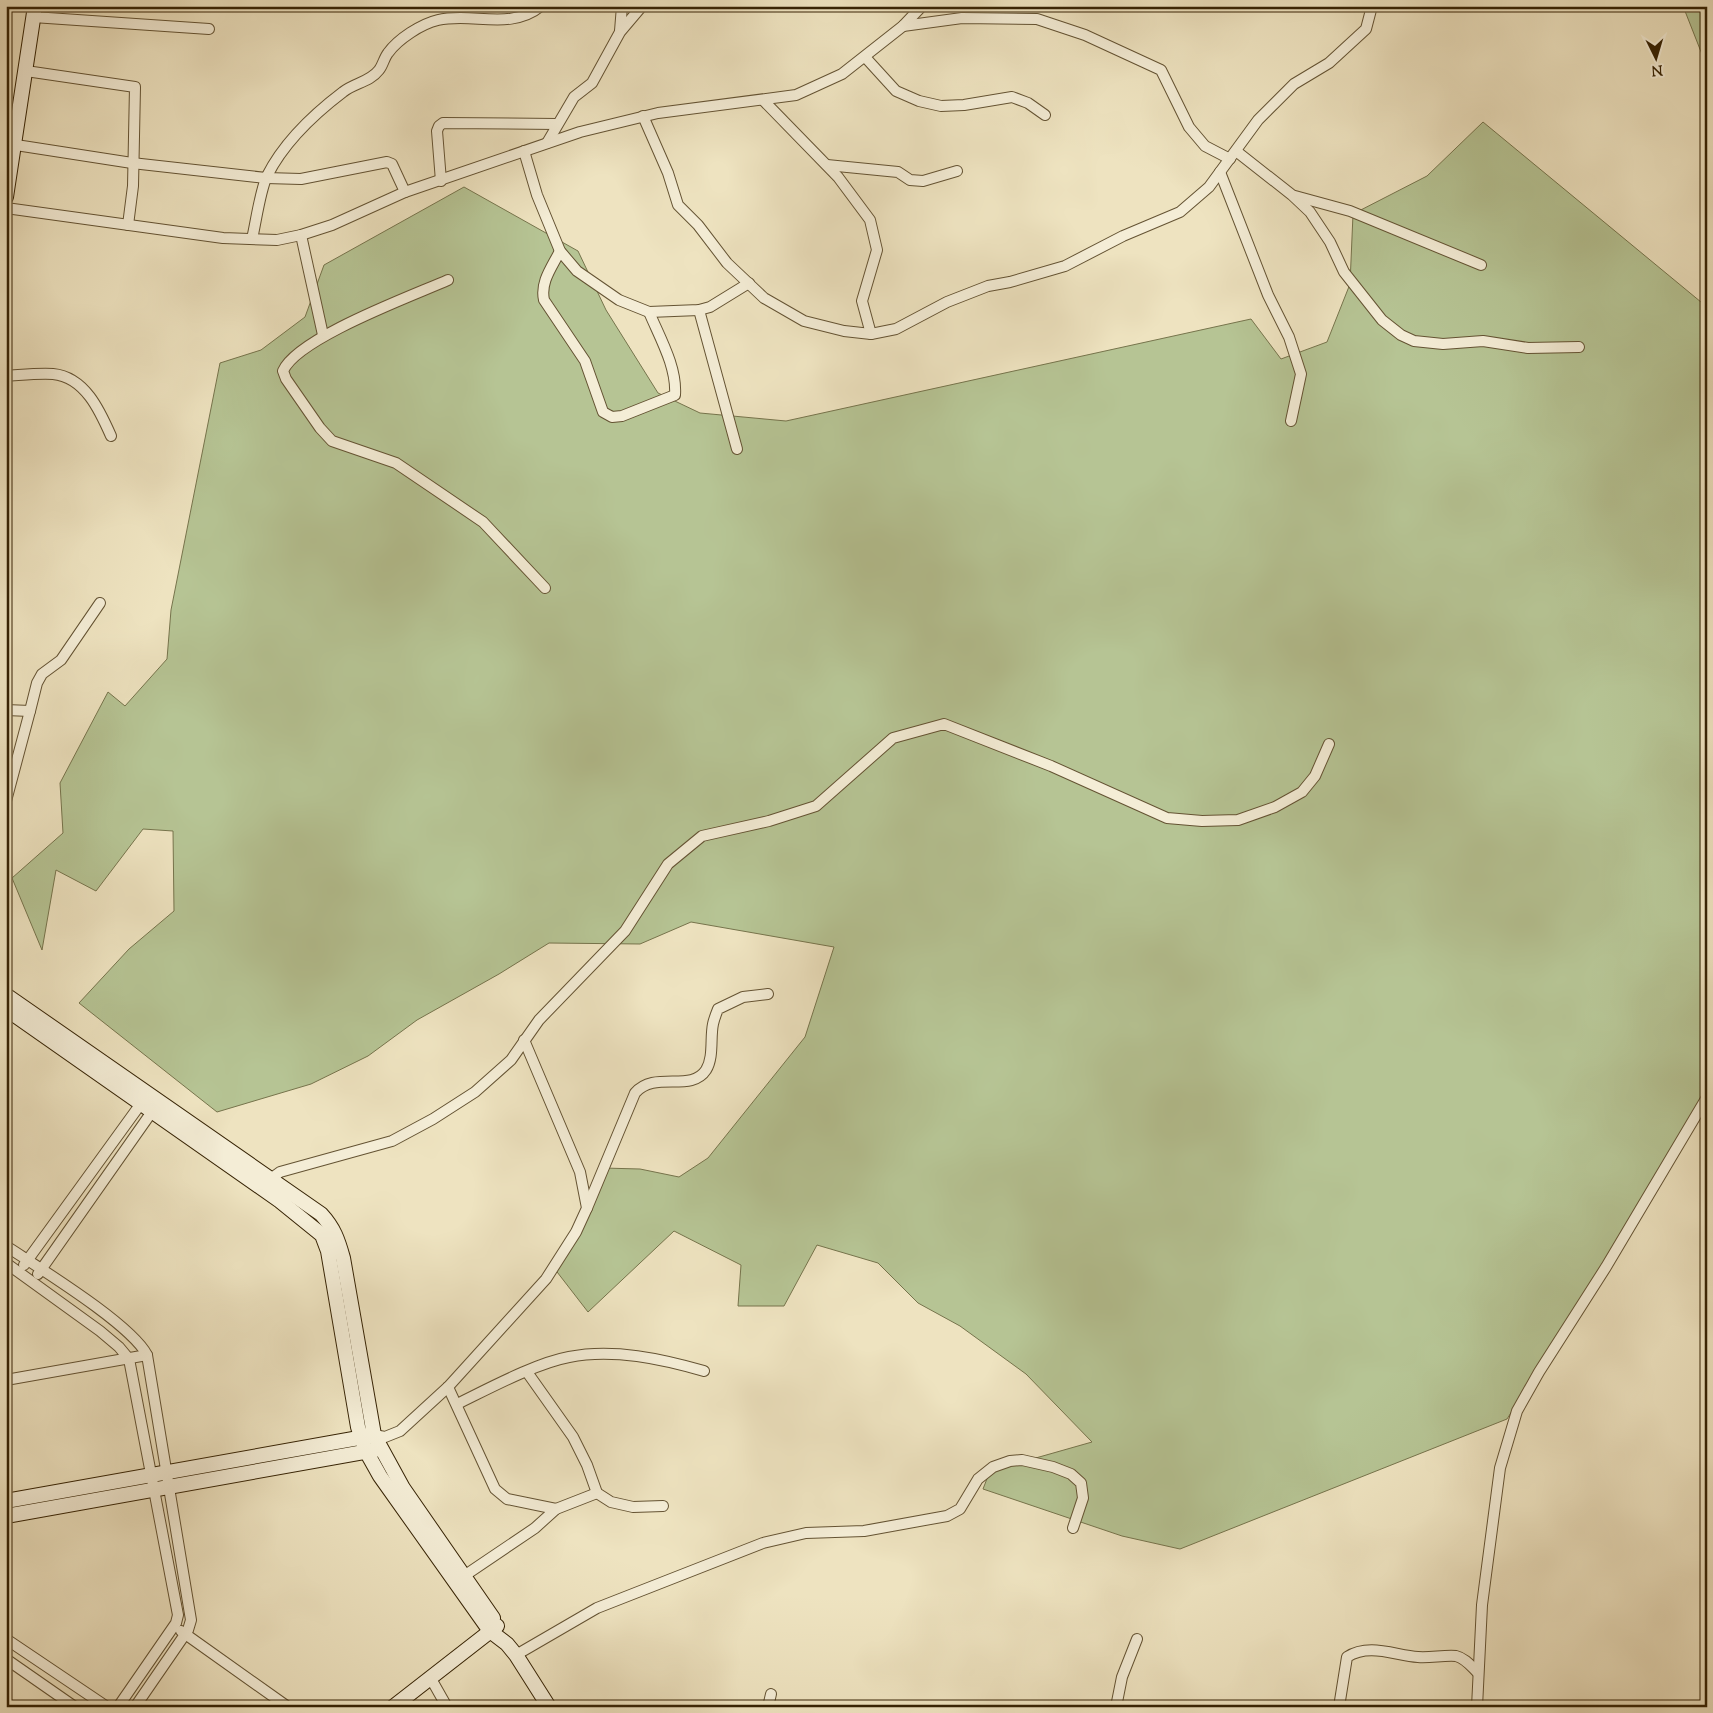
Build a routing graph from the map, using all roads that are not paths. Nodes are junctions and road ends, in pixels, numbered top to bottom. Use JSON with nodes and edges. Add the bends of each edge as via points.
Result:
{"nodes":[{"id":1,"x":541,"y":6,"type":"edge"},
{"id":2,"x":622,"y":6,"type":"edge"},
{"id":3,"x":642,"y":6,"type":"edge"},
{"id":4,"x":922,"y":6,"type":"edge"},
{"id":5,"x":1372,"y":6,"type":"edge"},
{"id":6,"x":34,"y":12,"type":"edge"},
{"id":7,"x":903,"y":26,"type":"junction"},
{"id":8,"x":210,"y":29,"type":"dead end"},
{"id":9,"x":620,"y":32,"type":"junction"},
{"id":10,"x":865,"y":57,"type":"junction"},
{"id":11,"x":26,"y":71,"type":"junction"},
{"id":12,"x":763,"y":100,"type":"junction"},
{"id":13,"x":1045,"y":115,"type":"dead end"},
{"id":14,"x":643,"y":116,"type":"junction"},
{"id":15,"x":557,"y":124,"type":"junction"},
{"id":16,"x":547,"y":143,"type":"junction"},
{"id":17,"x":16,"y":145,"type":"junction"},
{"id":18,"x":524,"y":151,"type":"junction"},
{"id":19,"x":1233,"y":155,"type":"junction"},
{"id":20,"x":132,"y":163,"type":"junction"},
{"id":21,"x":827,"y":165,"type":"junction"},
{"id":22,"x":957,"y":171,"type":"dead end"},
{"id":23,"x":8,"y":172,"type":"edge"},
{"id":24,"x":1220,"y":172,"type":"junction"},
{"id":25,"x":266,"y":178,"type":"junction"},
{"id":26,"x":441,"y":180,"type":"junction"},
{"id":27,"x":405,"y":192,"type":"junction"},
{"id":28,"x":1292,"y":195,"type":"junction"},
{"id":29,"x":6,"y":197,"type":"edge"},
{"id":30,"x":6,"y":208,"type":"edge"},
{"id":31,"x":128,"y":225,"type":"junction"},
{"id":32,"x":301,"y":235,"type":"junction"},
{"id":33,"x":252,"y":239,"type":"junction"},
{"id":34,"x":560,"y":251,"type":"junction"},
{"id":35,"x":1481,"y":265,"type":"dead end"},
{"id":36,"x":448,"y":280,"type":"dead end"},
{"id":37,"x":749,"y":284,"type":"junction"},
{"id":38,"x":699,"y":310,"type":"junction"},
{"id":39,"x":649,"y":312,"type":"junction"},
{"id":40,"x":871,"y":334,"type":"junction"},
{"id":41,"x":323,"y":335,"type":"junction"},
{"id":42,"x":1579,"y":347,"type":"dead end"},
{"id":43,"x":6,"y":376,"type":"edge"},
{"id":44,"x":1291,"y":421,"type":"dead end"},
{"id":45,"x":111,"y":436,"type":"dead end"},
{"id":46,"x":737,"y":449,"type":"dead end"},
{"id":47,"x":545,"y":588,"type":"dead end"},
{"id":48,"x":100,"y":603,"type":"dead end"},
{"id":49,"x":6,"y":710,"type":"edge"},
{"id":50,"x":30,"y":711,"type":"junction"},
{"id":51,"x":1329,"y":744,"type":"dead end"},
{"id":52,"x":6,"y":801,"type":"edge"},
{"id":53,"x":768,"y":994,"type":"dead end"},
{"id":54,"x":9,"y":1004,"type":"edge"},
{"id":55,"x":524,"y":1040,"type":"junction"},
{"id":56,"x":1707,"y":1097,"type":"edge"},
{"id":57,"x":149,"y":1104,"type":"junction"},
{"id":58,"x":265,"y":1183,"type":"junction"},
{"id":59,"x":83,"y":1185,"type":"junction"},
{"id":60,"x":94,"y":1192,"type":"junction"},
{"id":61,"x":587,"y":1208,"type":"junction"},
{"id":62,"x":6,"y":1246,"type":"edge"},
{"id":63,"x":28,"y":1261,"type":"junction"},
{"id":64,"x":6,"y":1263,"type":"edge"},
{"id":65,"x":42,"y":1269,"type":"junction"},
{"id":66,"x":19,"y":1271,"type":"junction"},
{"id":67,"x":32,"y":1281,"type":"junction"},
{"id":68,"x":111,"y":1320,"type":"junction"},
{"id":69,"x":100,"y":1331,"type":"junction"},
{"id":70,"x":147,"y":1355,"type":"junction"},
{"id":71,"x":129,"y":1359,"type":"junction"},
{"id":72,"x":704,"y":1370,"type":"dead end"},
{"id":73,"x":527,"y":1372,"type":"junction"},
{"id":74,"x":6,"y":1380,"type":"edge"},
{"id":75,"x":448,"y":1387,"type":"junction"},
{"id":76,"x":457,"y":1404,"type":"junction"},
{"id":77,"x":373,"y":1442,"type":"junction"},
{"id":78,"x":166,"y":1473,"type":"junction"},
{"id":79,"x":151,"y":1476,"type":"junction"},
{"id":80,"x":78,"y":1488,"type":"junction"},
{"id":81,"x":168,"y":1488,"type":"junction"},
{"id":82,"x":153,"y":1491,"type":"junction"},
{"id":83,"x":597,"y":1493,"type":"junction"},
{"id":84,"x":32,"y":1496,"type":"junction"},
{"id":85,"x":6,"y":1501,"type":"edge"},
{"id":86,"x":80,"y":1503,"type":"junction"},
{"id":87,"x":663,"y":1506,"type":"dead end"},
{"id":88,"x":556,"y":1509,"type":"junction"},
{"id":89,"x":34,"y":1512,"type":"junction"},
{"id":90,"x":6,"y":1516,"type":"edge"},
{"id":91,"x":1073,"y":1528,"type":"dead end"},
{"id":92,"x":464,"y":1576,"type":"junction"},
{"id":93,"x":174,"y":1626,"type":"junction"},
{"id":94,"x":494,"y":1628,"type":"junction"},
{"id":95,"x":185,"y":1634,"type":"junction"},
{"id":96,"x":1137,"y":1638,"type":"dead end"},
{"id":97,"x":6,"y":1639,"type":"edge"},
{"id":98,"x":512,"y":1650,"type":"junction"},
{"id":99,"x":6,"y":1659,"type":"edge"},
{"id":100,"x":1477,"y":1672,"type":"junction"},
{"id":101,"x":430,"y":1677,"type":"junction"},
{"id":102,"x":771,"y":1694,"type":"dead end"},
{"id":103,"x":75,"y":1707,"type":"edge"},
{"id":104,"x":107,"y":1707,"type":"edge"},
{"id":105,"x":118,"y":1707,"type":"edge"},
{"id":106,"x":135,"y":1707,"type":"edge"},
{"id":107,"x":288,"y":1707,"type":"edge"},
{"id":108,"x":393,"y":1707,"type":"edge"},
{"id":109,"x":447,"y":1707,"type":"edge"},
{"id":110,"x":549,"y":1707,"type":"edge"},
{"id":111,"x":768,"y":1707,"type":"edge"},
{"id":112,"x":1116,"y":1707,"type":"edge"},
{"id":113,"x":1339,"y":1707,"type":"edge"},
{"id":114,"x":1477,"y":1707,"type":"edge"}],
"edges":[{"from":1,"to":25,"type":"street","via":[[517,18],[435,20],[403,38],[388,53],[379,71],[344,90],[300,131]]},
{"from":2,"to":9,"type":"street"},
{"from":3,"to":9,"type":"street"},
{"from":4,"to":7,"type":"street"},
{"from":5,"to":19,"type":"street","via":[[1366,29],[1329,63],[1294,84],[1258,120]]},
{"from":6,"to":8,"type":"street"},
{"from":6,"to":11,"type":"main road"},
{"from":7,"to":10,"type":"street"},
{"from":7,"to":19,"type":"street","via":[[962,18],[1037,19],[1085,35],[1161,70],[1190,127],[1205,146]]},
{"from":9,"to":15,"type":"street","via":[[592,84],[574,97]]},
{"from":10,"to":12,"type":"street","via":[[842,74],[796,95]]},
{"from":10,"to":13,"type":"street","via":[[896,91],[919,101],[941,106],[1012,98],[1028,103]]},
{"from":11,"to":17,"type":"main road"},
{"from":11,"to":20,"type":"street","via":[[135,87]]},
{"from":12,"to":14,"type":"street"},
{"from":12,"to":21,"type":"street"},
{"from":14,"to":16,"type":"street"},
{"from":14,"to":37,"type":"street","via":[[668,172],[678,205]]},
{"from":15,"to":16,"type":"street"},
{"from":15,"to":26,"type":"street","via":[[443,123],[437,131]]},
{"from":16,"to":18,"type":"street"},
{"from":17,"to":20,"type":"street"},
{"from":17,"to":23,"type":"main road"},
{"from":18,"to":26,"type":"street"},
{"from":18,"to":34,"type":"street","via":[[537,195]]},
{"from":19,"to":24,"type":"street"},
{"from":19,"to":28,"type":"street"},
{"from":20,"to":25,"type":"street"},
{"from":20,"to":31,"type":"street"},
{"from":21,"to":22,"type":"street","via":[[888,170],[910,180],[923,181]]},
{"from":21,"to":40,"type":"street","via":[[861,207],[875,232],[877,250],[862,301]]},
{"from":23,"to":29,"type":"main road"},
{"from":24,"to":40,"type":"street","via":[[1209,187],[1180,212],[1123,236],[1065,266],[988,286],[947,302],[896,329]]},
{"from":24,"to":44,"type":"street","via":[[1268,295],[1289,338],[1300,374]]},
{"from":25,"to":27,"type":"street","via":[[301,179],[387,162],[392,164]]},
{"from":25,"to":33,"type":"street"},
{"from":26,"to":27,"type":"street"},
{"from":27,"to":32,"type":"street","via":[[332,225]]},
{"from":28,"to":35,"type":"street","via":[[1350,212]]},
{"from":28,"to":42,"type":"street","via":[[1310,212],[1330,242],[1344,272],[1362,296],[1382,320],[1401,335],[1414,341],[1443,344],[1483,341],[1528,348]]},
{"from":30,"to":31,"type":"street"},
{"from":31,"to":33,"type":"street"},
{"from":32,"to":33,"type":"street","via":[[277,240]]},
{"from":32,"to":41,"type":"street"},
{"from":34,"to":39,"type":"street","via":[[577,271],[619,300]]},
{"from":34,"to":39,"type":"street","via":[[544,282],[544,300],[585,361],[603,412],[612,417],[675,395],[669,358]]},
{"from":36,"to":41,"type":"street"},
{"from":37,"to":38,"type":"street"},
{"from":37,"to":40,"type":"street","via":[[764,298],[804,321]]},
{"from":38,"to":39,"type":"street"},
{"from":38,"to":46,"type":"street"},
{"from":41,"to":47,"type":"street","via":[[287,362],[283,371],[320,428],[332,441],[396,464],[483,522]]},
{"from":43,"to":45,"type":"street","via":[[54,374],[71,378],[87,393]]},
{"from":48,"to":50,"type":"street","via":[[61,660],[42,674]]},
{"from":49,"to":50,"type":"street"},
{"from":50,"to":52,"type":"street"},
{"from":51,"to":55,"type":"street","via":[[1315,776],[1302,792],[1275,807],[1238,820],[1202,821],[1167,818],[1051,766],[944,724],[893,738],[816,806],[769,821],[702,836],[668,864],[626,931]]},
{"from":53,"to":61,"type":"street","via":[[743,997],[718,1009],[712,1025],[706,1069],[699,1078],[643,1085],[636,1093]]},
{"from":54,"to":57,"type":"main road"},
{"from":55,"to":58,"type":"street","via":[[511,1060],[489,1082],[433,1119],[392,1141],[280,1172]]},
{"from":55,"to":61,"type":"street","via":[[580,1172]]},
{"from":56,"to":100,"type":"street","via":[[1518,1411],[1500,1468],[1482,1605]]},
{"from":57,"to":58,"type":"main road"},
{"from":57,"to":59,"type":"street"},
{"from":57,"to":60,"type":"street"},
{"from":58,"to":77,"type":"main road","via":[[321,1214],[326,1229],[336,1233],[343,1258],[351,1344]]},
{"from":59,"to":60,"type":"street"},
{"from":59,"to":63,"type":"street"},
{"from":60,"to":65,"type":"street"},
{"from":61,"to":75,"type":"street","via":[[546,1279]]},
{"from":62,"to":63,"type":"street"},
{"from":63,"to":65,"type":"street"},
{"from":63,"to":66,"type":"street"},
{"from":64,"to":66,"type":"street"},
{"from":65,"to":67,"type":"street"},
{"from":65,"to":68,"type":"street"},
{"from":66,"to":67,"type":"street"},
{"from":67,"to":69,"type":"street"},
{"from":68,"to":69,"type":"street"},
{"from":68,"to":70,"type":"street","via":[[141,1344]]},
{"from":69,"to":71,"type":"street"},
{"from":70,"to":71,"type":"street"},
{"from":70,"to":78,"type":"street"},
{"from":71,"to":74,"type":"street"},
{"from":71,"to":79,"type":"street"},
{"from":72,"to":73,"type":"street","via":[[666,1360],[601,1354],[568,1357]]},
{"from":73,"to":76,"type":"street"},
{"from":73,"to":83,"type":"street","via":[[573,1437],[588,1465]]},
{"from":75,"to":76,"type":"street"},
{"from":75,"to":77,"type":"street","via":[[412,1422]]},
{"from":76,"to":88,"type":"street","via":[[495,1489],[507,1499]]},
{"from":77,"to":78,"type":"main road"},
{"from":77,"to":81,"type":"main road"},
{"from":77,"to":92,"type":"main road"},
{"from":77,"to":94,"type":"main road","via":[[380,1476]]},
{"from":78,"to":79,"type":"main road"},
{"from":78,"to":81,"type":"street"},
{"from":79,"to":80,"type":"main road"},
{"from":79,"to":82,"type":"street"},
{"from":80,"to":84,"type":"main road"},
{"from":80,"to":86,"type":"main road"},
{"from":81,"to":82,"type":"main road"},
{"from":81,"to":95,"type":"street","via":[[190,1614],[190,1625]]},
{"from":82,"to":86,"type":"main road"},
{"from":82,"to":93,"type":"street","via":[[178,1610]]},
{"from":83,"to":87,"type":"street","via":[[611,1502],[633,1507]]},
{"from":83,"to":88,"type":"street"},
{"from":84,"to":85,"type":"main road"},
{"from":84,"to":89,"type":"main road"},
{"from":86,"to":89,"type":"main road"},
{"from":88,"to":92,"type":"street","via":[[535,1528]]},
{"from":89,"to":90,"type":"main road"},
{"from":91,"to":98,"type":"street","via":[[1083,1498],[1081,1483],[1071,1474],[1053,1468],[1022,1460],[1010,1461],[993,1467],[978,1479],[960,1509],[947,1516],[864,1531],[806,1533],[763,1543],[597,1608]]},
{"from":92,"to":94,"type":"main road"},
{"from":93,"to":95,"type":"street"},
{"from":93,"to":105,"type":"street"},
{"from":94,"to":98,"type":"main road"},
{"from":94,"to":101,"type":"main road"},
{"from":95,"to":106,"type":"street"},
{"from":95,"to":107,"type":"street"},
{"from":96,"to":112,"type":"street","via":[[1122,1677]]},
{"from":97,"to":104,"type":"street"},
{"from":98,"to":110,"type":"main road"},
{"from":99,"to":103,"type":"street"},
{"from":100,"to":113,"type":"street","via":[[1457,1656],[1418,1657],[1372,1649],[1354,1652],[1347,1657],[1343,1668]]},
{"from":100,"to":114,"type":"street"},
{"from":101,"to":108,"type":"main road"},
{"from":101,"to":109,"type":"street"},
{"from":102,"to":111,"type":"street"}]}
